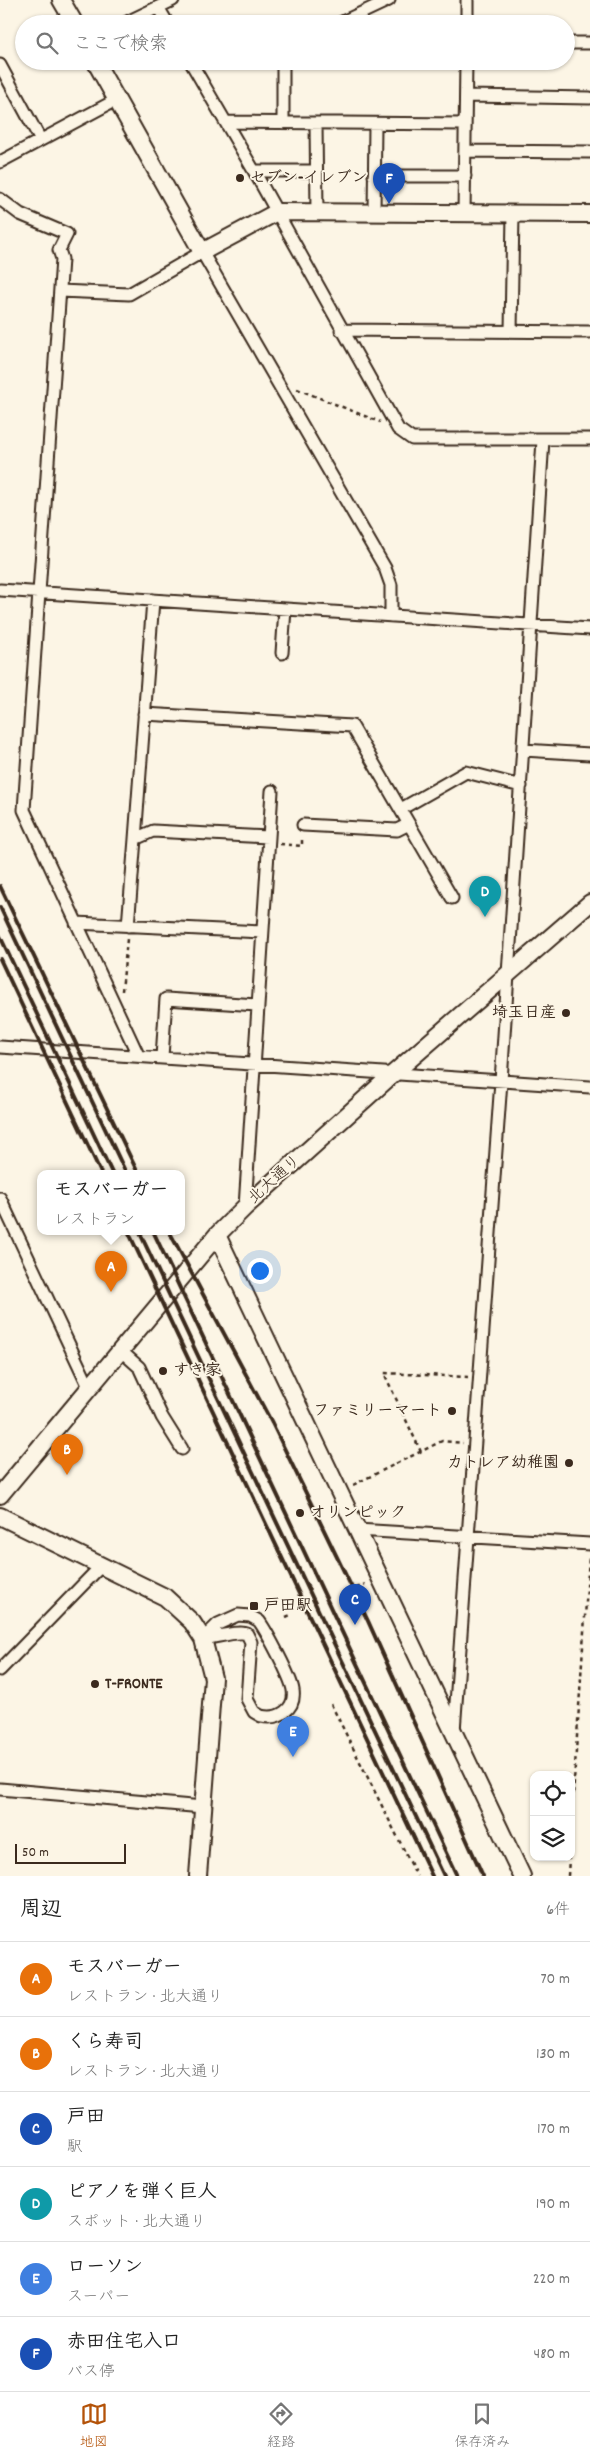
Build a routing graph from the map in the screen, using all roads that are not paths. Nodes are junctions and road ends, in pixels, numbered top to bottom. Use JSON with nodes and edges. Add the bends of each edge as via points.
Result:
{"nodes":[{"id":1,"x":61,"y":0,"type":"edge"},
{"id":2,"x":173,"y":0,"type":"edge"},
{"id":3,"x":389,"y":0,"type":"edge"},
{"id":4,"x":467,"y":0,"type":"edge"},
{"id":5,"x":367,"y":5,"type":"edge"},
{"id":6,"x":158,"y":7,"type":"junction"},
{"id":7,"x":70,"y":15,"type":"edge"},
{"id":8,"x":142,"y":15,"type":"edge"},
{"id":9,"x":163,"y":15,"type":"edge"},
{"id":10,"x":352,"y":15,"type":"edge"},
{"id":11,"x":467,"y":15,"type":"edge"},
{"id":12,"x":575,"y":43,"type":"edge"},
{"id":13,"x":590,"y":43,"type":"edge"},
{"id":14,"x":0,"y":65,"type":"edge"},
{"id":15,"x":100,"y":70,"type":"edge"},
{"id":16,"x":195,"y":70,"type":"edge"},
{"id":17,"x":282,"y":70,"type":"edge"},
{"id":18,"x":466,"y":70,"type":"edge"},
{"id":19,"x":466,"y":96,"type":"junction"},
{"id":20,"x":590,"y":98,"type":"edge"},
{"id":21,"x":116,"y":100,"type":"junction"},
{"id":22,"x":226,"y":122,"type":"junction"},
{"id":23,"x":283,"y":123,"type":"junction"},
{"id":24,"x":316,"y":123,"type":"junction"},
{"id":25,"x":375,"y":124,"type":"junction"},
{"id":26,"x":465,"y":124,"type":"junction"},
{"id":27,"x":40,"y":139,"type":"junction"},
{"id":28,"x":465,"y":151,"type":"junction"},
{"id":29,"x":590,"y":152,"type":"edge"},
{"id":30,"x":0,"y":162,"type":"edge"},
{"id":31,"x":316,"y":171,"type":"junction"},
{"id":32,"x":254,"y":172,"type":"junction"},
{"id":33,"x":374,"y":176,"type":"junction"},
{"id":34,"x":465,"y":176,"type":"junction"},
{"id":35,"x":0,"y":199,"type":"edge"},
{"id":36,"x":277,"y":212,"type":"junction"},
{"id":37,"x":317,"y":213,"type":"junction"},
{"id":38,"x":374,"y":213,"type":"junction"},
{"id":39,"x":464,"y":214,"type":"junction"},
{"id":40,"x":513,"y":214,"type":"junction"},
{"id":41,"x":590,"y":214,"type":"edge"},
{"id":42,"x":202,"y":252,"type":"junction"},
{"id":43,"x":60,"y":292,"type":"junction"},
{"id":44,"x":341,"y":330,"type":"junction"},
{"id":45,"x":511,"y":331,"type":"junction"},
{"id":46,"x":590,"y":332,"type":"edge"},
{"id":47,"x":543,"y":440,"type":"junction"},
{"id":48,"x":590,"y":440,"type":"edge"},
{"id":49,"x":0,"y":590,"type":"edge"},
{"id":50,"x":38,"y":593,"type":"junction"},
{"id":51,"x":153,"y":600,"type":"junction"},
{"id":52,"x":285,"y":609,"type":"junction"},
{"id":53,"x":391,"y":616,"type":"junction"},
{"id":54,"x":530,"y":626,"type":"junction"},
{"id":55,"x":590,"y":629,"type":"edge"},
{"id":56,"x":282,"y":653,"type":"dead end"},
{"id":57,"x":144,"y":714,"type":"junction"},
{"id":58,"x":523,"y":750,"type":"junction"},
{"id":59,"x":590,"y":754,"type":"edge"},
{"id":60,"x":521,"y":786,"type":"junction"},
{"id":61,"x":272,"y":791,"type":"dead end"},
{"id":62,"x":401,"y":809,"type":"junction"},
{"id":63,"x":409,"y":824,"type":"junction"},
{"id":64,"x":303,"y":825,"type":"road end"},
{"id":65,"x":135,"y":839,"type":"junction"},
{"id":66,"x":269,"y":840,"type":"junction"},
{"id":67,"x":452,"y":898,"type":"dead end"},
{"id":68,"x":590,"y":903,"type":"edge"},
{"id":69,"x":76,"y":923,"type":"junction"},
{"id":70,"x":128,"y":926,"type":"junction"},
{"id":71,"x":262,"y":932,"type":"junction"},
{"id":72,"x":507,"y":975,"type":"junction"},
{"id":73,"x":257,"y":1005,"type":"junction"},
{"id":74,"x":0,"y":1047,"type":"edge"},
{"id":75,"x":138,"y":1055,"type":"junction"},
{"id":76,"x":162,"y":1056,"type":"junction"},
{"id":77,"x":254,"y":1063,"type":"junction"},
{"id":78,"x":394,"y":1073,"type":"junction"},
{"id":79,"x":501,"y":1081,"type":"junction"},
{"id":80,"x":590,"y":1087,"type":"edge"},
{"id":81,"x":0,"y":1198,"type":"edge"},
{"id":82,"x":245,"y":1207,"type":"junction"},
{"id":83,"x":0,"y":1224,"type":"edge"},
{"id":84,"x":12,"y":1224,"type":"junction"},
{"id":85,"x":217,"y":1235,"type":"junction"},
{"id":86,"x":120,"y":1350,"type":"junction"},
{"id":87,"x":89,"y":1387,"type":"junction"},
{"id":88,"x":182,"y":1448,"type":"dead end"},
{"id":89,"x":0,"y":1495,"type":"edge"},
{"id":90,"x":0,"y":1516,"type":"edge"},
{"id":91,"x":357,"y":1530,"type":"junction"},
{"id":92,"x":469,"y":1536,"type":"junction"},
{"id":93,"x":590,"y":1546,"type":"edge"},
{"id":94,"x":102,"y":1565,"type":"junction"},
{"id":95,"x":203,"y":1639,"type":"junction"},
{"id":96,"x":0,"y":1670,"type":"edge"},
{"id":97,"x":453,"y":1733,"type":"junction"},
{"id":98,"x":0,"y":1789,"type":"edge"},
{"id":99,"x":203,"y":1807,"type":"junction"},
{"id":100,"x":198,"y":1876,"type":"edge"},
{"id":101,"x":522,"y":1876,"type":"edge"}],
"edges":[{"from":1,"to":7,"type":"street"},
{"from":2,"to":6,"type":"street"},
{"from":3,"to":5,"type":"street"},
{"from":4,"to":11,"type":"street"},
{"from":5,"to":10,"type":"street"},
{"from":6,"to":8,"type":"street"},
{"from":6,"to":9,"type":"street"},
{"from":12,"to":13,"type":"street"},
{"from":14,"to":27,"type":"street"},
{"from":15,"to":21,"type":"street"},
{"from":16,"to":22,"type":"street"},
{"from":17,"to":23,"type":"street"},
{"from":18,"to":19,"type":"street"},
{"from":19,"to":20,"type":"street"},
{"from":19,"to":26,"type":"street"},
{"from":21,"to":27,"type":"street"},
{"from":21,"to":42,"type":"street"},
{"from":22,"to":23,"type":"street"},
{"from":22,"to":32,"type":"street"},
{"from":23,"to":24,"type":"street"},
{"from":24,"to":25,"type":"street"},
{"from":24,"to":31,"type":"street"},
{"from":25,"to":26,"type":"street"},
{"from":25,"to":33,"type":"street"},
{"from":26,"to":28,"type":"street"},
{"from":27,"to":30,"type":"street"},
{"from":28,"to":29,"type":"street"},
{"from":28,"to":34,"type":"street"},
{"from":31,"to":32,"type":"street"},
{"from":31,"to":37,"type":"street"},
{"from":32,"to":36,"type":"street"},
{"from":33,"to":34,"type":"street"},
{"from":33,"to":38,"type":"street"},
{"from":34,"to":39,"type":"street"},
{"from":35,"to":43,"type":"street","via":[[20,214],[67,234],[58,250],[62,259]]},
{"from":36,"to":37,"type":"street"},
{"from":36,"to":42,"type":"street"},
{"from":36,"to":44,"type":"street"},
{"from":37,"to":38,"type":"street"},
{"from":38,"to":39,"type":"street"},
{"from":39,"to":40,"type":"street"},
{"from":40,"to":41,"type":"street"},
{"from":40,"to":45,"type":"street"},
{"from":42,"to":43,"type":"street","via":[[129,294]]},
{"from":42,"to":53,"type":"street","via":[[385,568],[392,585]]},
{"from":43,"to":50,"type":"street"},
{"from":44,"to":45,"type":"street"},
{"from":44,"to":47,"type":"street","via":[[398,429],[412,439]]},
{"from":45,"to":46,"type":"street"},
{"from":47,"to":48,"type":"street"},
{"from":47,"to":54,"type":"street"},
{"from":49,"to":50,"type":"street"},
{"from":50,"to":51,"type":"street"},
{"from":50,"to":69,"type":"street","via":[[24,810]]},
{"from":51,"to":52,"type":"street"},
{"from":51,"to":57,"type":"street"},
{"from":52,"to":53,"type":"street"},
{"from":52,"to":56,"type":"street"},
{"from":53,"to":54,"type":"street"},
{"from":54,"to":55,"type":"street"},
{"from":54,"to":58,"type":"street"},
{"from":57,"to":62,"type":"street","via":[[352,726]]},
{"from":57,"to":65,"type":"street"},
{"from":58,"to":59,"type":"street"},
{"from":58,"to":60,"type":"street"},
{"from":60,"to":62,"type":"street","via":[[466,772]]},
{"from":60,"to":72,"type":"street"},
{"from":61,"to":66,"type":"street"},
{"from":62,"to":63,"type":"street"},
{"from":63,"to":64,"type":"street","via":[[398,830]]},
{"from":63,"to":67,"type":"street"},
{"from":65,"to":66,"type":"street","via":[[153,832]]},
{"from":65,"to":70,"type":"street"},
{"from":66,"to":71,"type":"street"},
{"from":68,"to":72,"type":"street","name":"北大通り"},
{"from":69,"to":70,"type":"street"},
{"from":69,"to":75,"type":"street"},
{"from":70,"to":71,"type":"street"},
{"from":71,"to":73,"type":"street"},
{"from":72,"to":78,"type":"street","name":"北大通り"},
{"from":72,"to":79,"type":"street"},
{"from":73,"to":76,"type":"street","via":[[166,999]]},
{"from":73,"to":77,"type":"street"},
{"from":74,"to":75,"type":"street"},
{"from":75,"to":76,"type":"street"},
{"from":76,"to":77,"type":"street"},
{"from":77,"to":78,"type":"street"},
{"from":77,"to":82,"type":"street"},
{"from":78,"to":79,"type":"street"},
{"from":78,"to":82,"type":"street","name":"北大通り"},
{"from":79,"to":80,"type":"street"},
{"from":79,"to":92,"type":"street"},
{"from":81,"to":84,"type":"street"},
{"from":82,"to":85,"type":"street","name":"北大通り"},
{"from":83,"to":84,"type":"street"},
{"from":84,"to":87,"type":"street"},
{"from":85,"to":86,"type":"street","name":"北大通り"},
{"from":85,"to":91,"type":"street"},
{"from":86,"to":87,"type":"street","name":"北大通り"},
{"from":86,"to":88,"type":"street","via":[[139,1367],[162,1417]]},
{"from":87,"to":89,"type":"street","name":"北大通り"},
{"from":90,"to":94,"type":"street"},
{"from":91,"to":92,"type":"street"},
{"from":91,"to":97,"type":"street"},
{"from":92,"to":93,"type":"street"},
{"from":92,"to":97,"type":"street"},
{"from":94,"to":95,"type":"street","via":[[175,1604]]},
{"from":94,"to":96,"type":"street"},
{"from":95,"to":95,"type":"street","via":[[218,1624],[238,1615],[259,1621],[294,1691],[285,1713],[269,1718],[254,1712],[249,1705],[251,1642],[247,1634],[239,1631],[224,1637]]},
{"from":95,"to":99,"type":"street","via":[[213,1678]]},
{"from":97,"to":101,"type":"street"},
{"from":98,"to":99,"type":"street"},
{"from":99,"to":100,"type":"street"}]}
